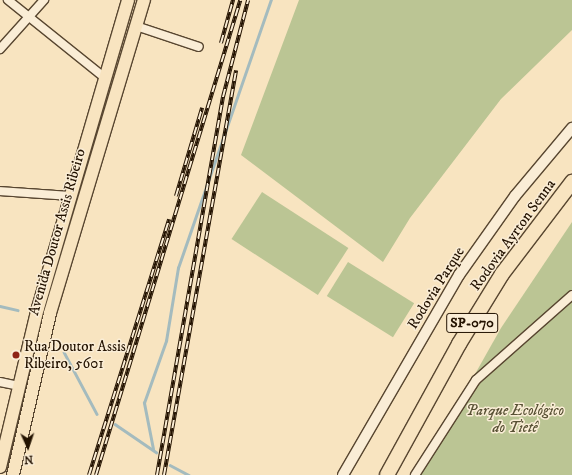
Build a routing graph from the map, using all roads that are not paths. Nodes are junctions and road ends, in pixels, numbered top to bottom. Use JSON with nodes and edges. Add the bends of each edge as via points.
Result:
{"nodes":[{"id":1,"x":8,"y":0,"type":"edge"},
{"id":2,"x":44,"y":0,"type":"edge"},
{"id":3,"x":128,"y":0,"type":"edge"},
{"id":4,"x":144,"y":0,"type":"edge"},
{"id":5,"x":27,"y":17,"type":"junction"},
{"id":6,"x":136,"y":26,"type":"junction"},
{"id":7,"x":199,"y":47,"type":"dead end"},
{"id":8,"x":0,"y":50,"type":"edge"},
{"id":9,"x":105,"y":78,"type":"junction"},
{"id":10,"x":572,"y":128,"type":"edge"},
{"id":11,"x":572,"y":182,"type":"edge"},
{"id":12,"x":0,"y":191,"type":"edge"},
{"id":13,"x":70,"y":196,"type":"junction"},
{"id":14,"x":572,"y":295,"type":"edge"},
{"id":15,"x":0,"y":382,"type":"edge"},
{"id":16,"x":19,"y":386,"type":"junction"},
{"id":17,"x":0,"y":467,"type":"edge"},
{"id":18,"x":13,"y":475,"type":"edge"},
{"id":19,"x":343,"y":475,"type":"edge"},
{"id":20,"x":387,"y":475,"type":"edge"},
{"id":21,"x":415,"y":475,"type":"edge"}],
"edges":[{"from":1,"to":5,"type":"street"},
{"from":2,"to":5,"type":"street"},
{"from":3,"to":9,"type":"main road","name":"Avenida Doutor Assis Ribeiro"},
{"from":4,"to":6,"type":"main road","name":"Avenida Doutor Assis Ribeiro"},
{"from":5,"to":8,"type":"street"},
{"from":5,"to":9,"type":"street"},
{"from":6,"to":7,"type":"street"},
{"from":6,"to":18,"type":"main road","name":"Avenida Doutor Assis Ribeiro","via":[[50,313]]},
{"from":9,"to":13,"type":"main road","name":"Avenida Doutor Assis Ribeiro"},
{"from":10,"to":19,"type":"street","name":"Rodovia Parque","via":[[515,196],[459,275]]},
{"from":11,"to":20,"type":"highway","name":"Rodovia Ayrton Senna","number":"SP-070","via":[[498,280]]},
{"from":12,"to":13,"type":"street"},
{"from":13,"to":16,"type":"main road","name":"Avenida Doutor Assis Ribeiro"},
{"from":14,"to":21,"type":"street","via":[[476,380]]},
{"from":15,"to":16,"type":"street"},
{"from":16,"to":17,"type":"main road","name":"Avenida Doutor Assis Ribeiro"}]}
